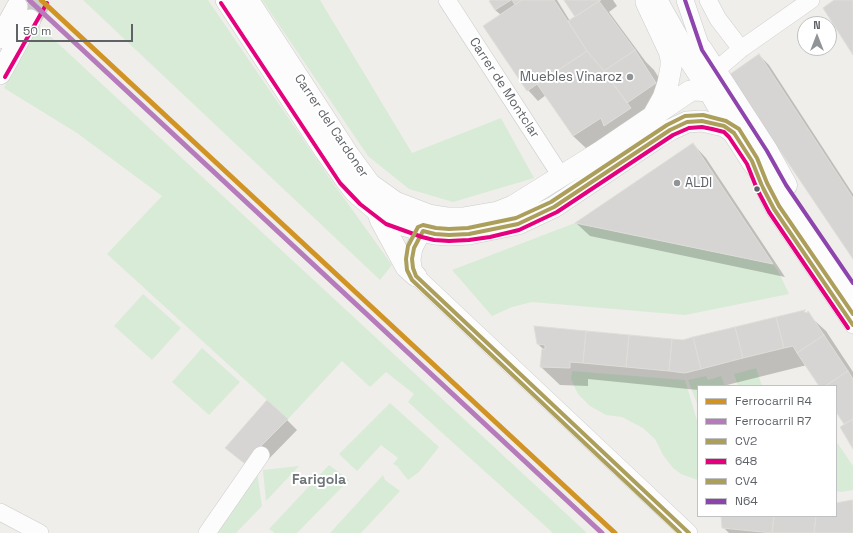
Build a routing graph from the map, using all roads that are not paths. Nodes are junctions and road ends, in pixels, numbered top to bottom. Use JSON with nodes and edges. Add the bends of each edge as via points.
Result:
{"nodes":[{"id":1,"x":226,"y":0,"type":"edge"},
{"id":2,"x":248,"y":0,"type":"edge"},
{"id":3,"x":447,"y":0,"type":"edge"},
{"id":4,"x":645,"y":0,"type":"edge"},
{"id":5,"x":656,"y":0,"type":"edge"},
{"id":6,"x":671,"y":0,"type":"edge"},
{"id":7,"x":685,"y":0,"type":"edge"},
{"id":8,"x":708,"y":0,"type":"edge"},
{"id":9,"x":811,"y":0,"type":"edge"},
{"id":10,"x":0,"y":38,"type":"edge"},
{"id":11,"x":741,"y":49,"type":"junction"},
{"id":12,"x":702,"y":50,"type":"junction"},
{"id":13,"x":0,"y":74,"type":"edge"},
{"id":14,"x":704,"y":85,"type":"junction"},
{"id":15,"x":653,"y":116,"type":"junction"},
{"id":16,"x":670,"y":130,"type":"junction"},
{"id":17,"x":734,"y":133,"type":"junction"},
{"id":18,"x":752,"y":161,"type":"junction"},
{"id":19,"x":561,"y":176,"type":"junction"},
{"id":20,"x":370,"y":184,"type":"junction"},
{"id":21,"x":573,"y":195,"type":"junction"},
{"id":22,"x":377,"y":210,"type":"junction"},
{"id":23,"x":423,"y":231,"type":"junction"},
{"id":24,"x":416,"y":276,"type":"junction"},
{"id":25,"x":853,"y":283,"type":"edge"},
{"id":26,"x":853,"y":304,"type":"edge"},
{"id":27,"x":853,"y":325,"type":"edge"},
{"id":28,"x":261,"y":454,"type":"dead end"},
{"id":29,"x":0,"y":512,"type":"edge"},
{"id":30,"x":40,"y":533,"type":"edge"},
{"id":31,"x":207,"y":533,"type":"edge"},
{"id":32,"x":689,"y":533,"type":"edge"}],
"edges":[{"from":1,"to":22,"type":"street","name":"Carrer del Cardoner","via":[[345,179],[355,192]]},
{"from":2,"to":20,"type":"street","name":"Carrer del Cardoner"},
{"from":3,"to":19,"type":"street","name":"Carrer de Montclar"},
{"from":4,"to":15,"type":"street","name":"Carrer del Cardoner","via":[[669,51],[671,67],[663,98]]},
{"from":5,"to":14,"type":"main road"},
{"from":6,"to":12,"type":"main road"},
{"from":7,"to":12,"type":"street"},
{"from":8,"to":11,"type":"street","via":[[718,19]]},
{"from":9,"to":11,"type":"street"},
{"from":10,"to":13,"type":"street","via":[[24,14]]},
{"from":11,"to":14,"type":"street"},
{"from":12,"to":14,"type":"main road"},
{"from":14,"to":15,"type":"street","name":"Carrer del Cardoner"},
{"from":14,"to":16,"type":"street","name":"Carrer del Cardoner","via":[[693,104]]},
{"from":14,"to":17,"type":"main road"},
{"from":14,"to":25,"type":"main road","via":[[729,103]]},
{"from":15,"to":19,"type":"street","name":"Carrer del Cardoner"},
{"from":16,"to":17,"type":"street","name":"Carrer del Cardoner","via":[[687,122],[702,121],[724,126]]},
{"from":16,"to":21,"type":"street","name":"Carrer del Cardoner"},
{"from":17,"to":18,"type":"main road"},
{"from":18,"to":26,"type":"main road","via":[[801,224]]},
{"from":18,"to":27,"type":"street","via":[[774,209]]},
{"from":19,"to":20,"type":"street","name":"Carrer del Cardoner","via":[[513,206],[498,212],[463,218],[429,215],[413,210],[395,202]]},
{"from":19,"to":21,"type":"street"},
{"from":20,"to":22,"type":"street"},
{"from":21,"to":23,"type":"street","name":"Carrer del Cardoner","via":[[547,211],[508,227],[449,235]]},
{"from":22,"to":23,"type":"street","name":"Carrer del Cardoner","via":[[389,219]]},
{"from":22,"to":24,"type":"street","via":[[406,267]]},
{"from":23,"to":24,"type":"street","via":[[414,248],[412,259]]},
{"from":24,"to":32,"type":"street"},
{"from":28,"to":31,"type":"street"},
{"from":29,"to":30,"type":"street"}]}
